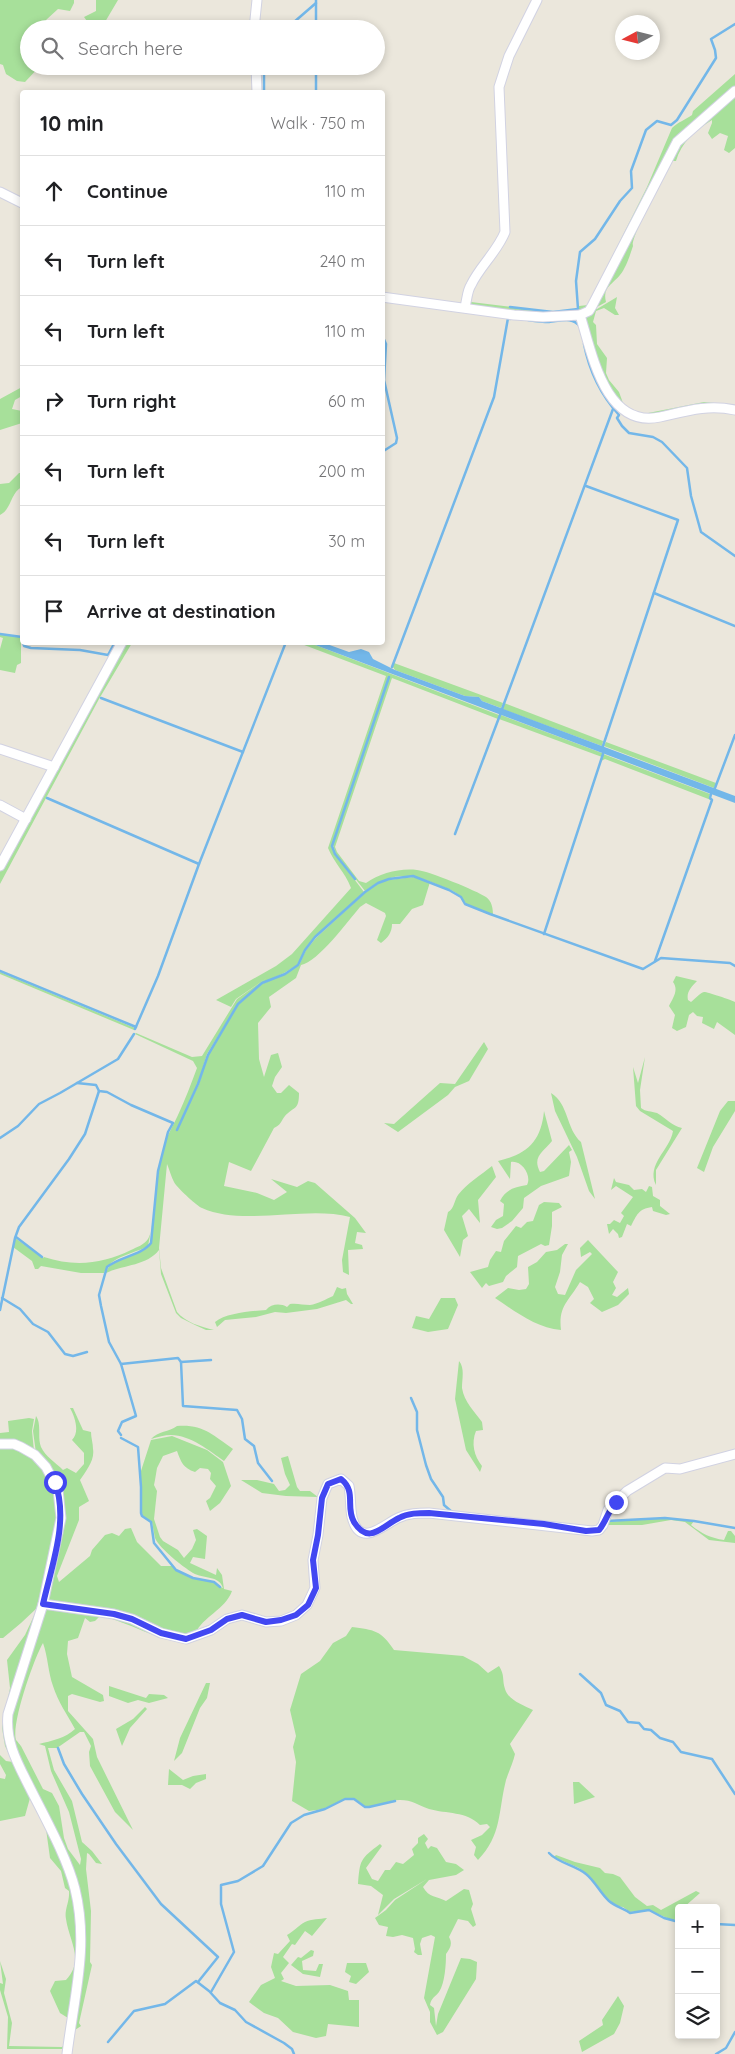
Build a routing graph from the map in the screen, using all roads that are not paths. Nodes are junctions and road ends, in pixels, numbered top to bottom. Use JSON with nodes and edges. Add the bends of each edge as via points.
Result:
{"nodes":[{"id":1,"x":257,"y":0,"type":"edge"},
{"id":2,"x":537,"y":0,"type":"edge"},
{"id":3,"x":255,"y":20,"type":"edge"},
{"id":4,"x":256,"y":75,"type":"edge"},
{"id":5,"x":257,"y":90,"type":"edge"},
{"id":6,"x":735,"y":91,"type":"edge"},
{"id":7,"x":0,"y":192,"type":"edge"},
{"id":8,"x":20,"y":202,"type":"edge"},
{"id":9,"x":385,"y":297,"type":"edge"},
{"id":10,"x":465,"y":307,"type":"junction"},
{"id":11,"x":580,"y":315,"type":"junction"},
{"id":12,"x":735,"y":410,"type":"edge"},
{"id":13,"x":120,"y":645,"type":"edge"},
{"id":14,"x":0,"y":749,"type":"edge"},
{"id":15,"x":54,"y":766,"type":"junction"},
{"id":16,"x":0,"y":805,"type":"edge"},
{"id":17,"x":26,"y":818,"type":"junction"},
{"id":18,"x":1,"y":860,"type":"edge"},
{"id":19,"x":0,"y":1444,"type":"edge"},
{"id":20,"x":735,"y":1454,"type":"edge"},
{"id":21,"x":43,"y":1604,"type":"junction"},
{"id":22,"x":67,"y":2054,"type":"edge"}],
"edges":[{"from":1,"to":3,"type":"street"},
{"from":2,"to":10,"type":"street","via":[[509,56],[499,87],[505,232],[498,248],[469,287]]},
{"from":4,"to":5,"type":"street"},
{"from":6,"to":11,"type":"street","via":[[677,142],[592,306]]},
{"from":7,"to":8,"type":"street"},
{"from":9,"to":10,"type":"street"},
{"from":10,"to":11,"type":"street","via":[[514,315]]},
{"from":11,"to":12,"type":"street","via":[[597,370],[623,410],[644,419],[707,406]]},
{"from":13,"to":15,"type":"street"},
{"from":14,"to":15,"type":"street"},
{"from":15,"to":17,"type":"street"},
{"from":16,"to":17,"type":"street"},
{"from":17,"to":18,"type":"street"},
{"from":19,"to":21,"type":"street","via":[[14,1444],[35,1455],[52,1474],[58,1490],[60,1528]]},
{"from":20,"to":21,"type":"street","via":[[680,1469],[665,1468],[626,1491],[608,1510],[599,1530],[592,1531],[429,1513],[399,1517],[369,1534],[363,1532],[353,1519],[349,1486],[341,1479],[328,1484],[322,1498],[313,1560],[316,1588],[308,1605],[296,1615],[281,1620],[266,1622],[242,1615],[186,1639],[161,1633],[114,1614]]},
{"from":21,"to":22,"type":"street","via":[[8,1714],[7,1728],[11,1749],[66,1864],[77,1897],[82,1954]]}]}
